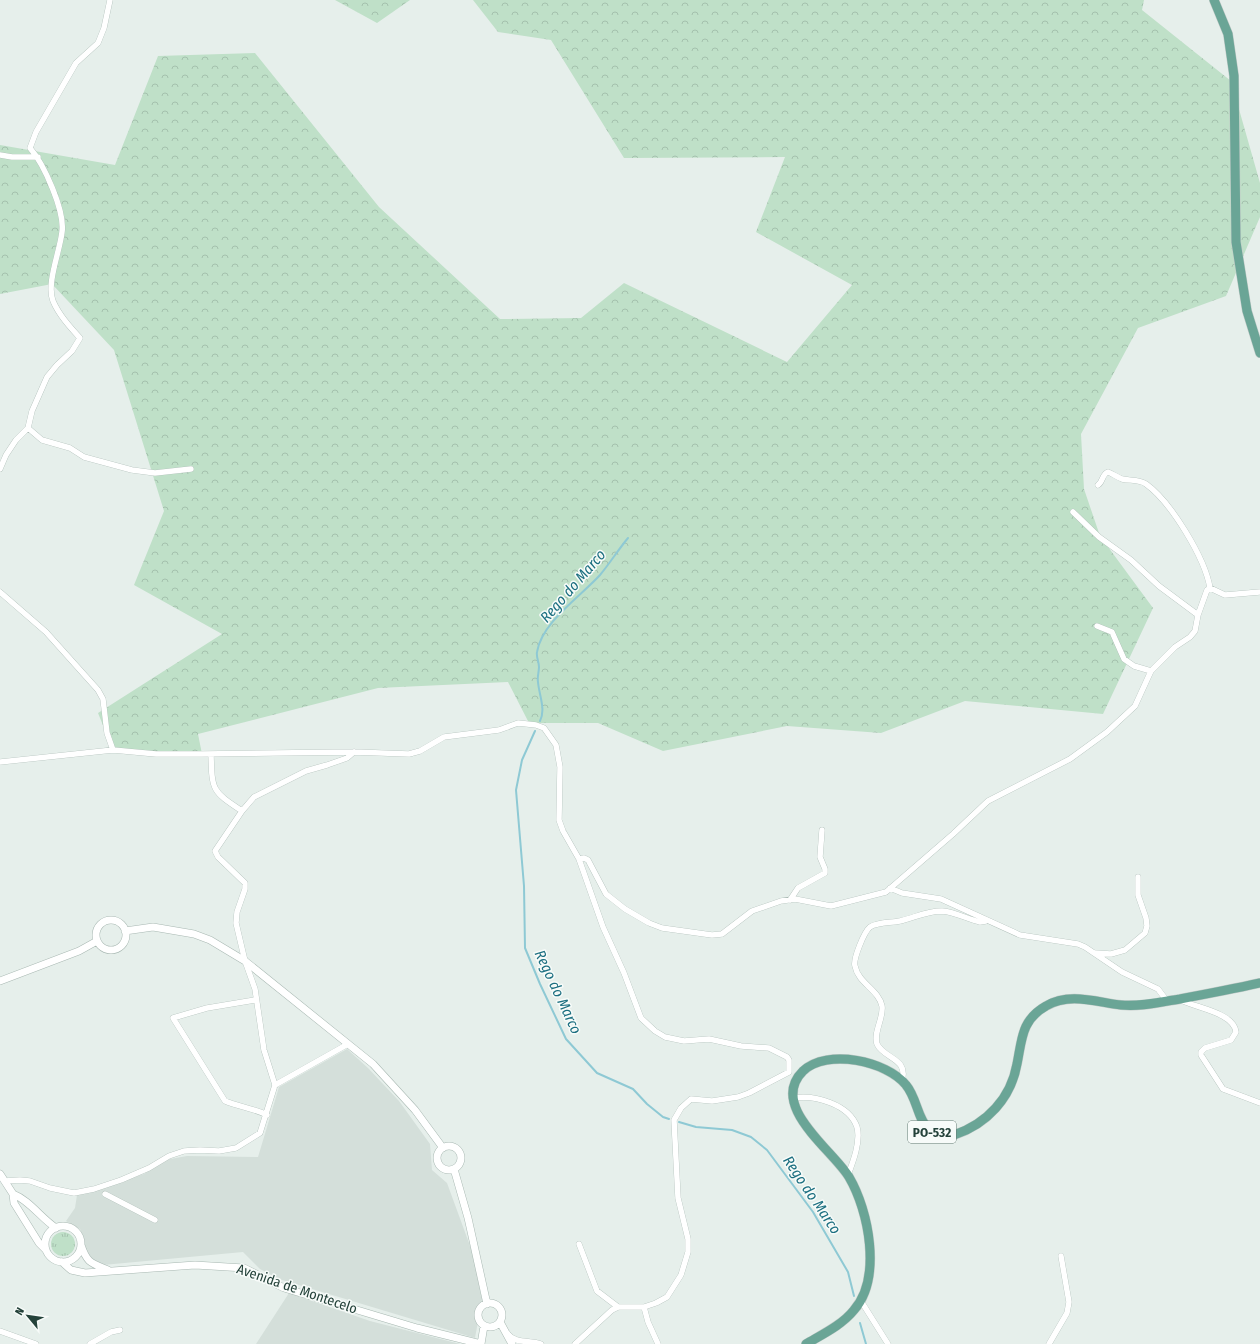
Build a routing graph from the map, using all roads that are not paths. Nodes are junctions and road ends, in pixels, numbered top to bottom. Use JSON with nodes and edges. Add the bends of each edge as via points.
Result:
{"nodes":[{"id":1,"x":110,"y":0,"type":"edge"},
{"id":2,"x":1214,"y":0,"type":"edge"},
{"id":3,"x":0,"y":155,"type":"edge"},
{"id":4,"x":38,"y":157,"type":"junction"},
{"id":5,"x":1260,"y":353,"type":"edge"},
{"id":6,"x":28,"y":428,"type":"junction"},
{"id":7,"x":0,"y":469,"type":"edge"},
{"id":8,"x":191,"y":469,"type":"dead end"},
{"id":9,"x":1098,"y":485,"type":"dead end"},
{"id":10,"x":1073,"y":512,"type":"dead end"},
{"id":11,"x":1210,"y":588,"type":"junction"},
{"id":12,"x":0,"y":592,"type":"edge"},
{"id":13,"x":1260,"y":592,"type":"edge"},
{"id":14,"x":1198,"y":615,"type":"junction"},
{"id":15,"x":1097,"y":626,"type":"dead end"},
{"id":16,"x":1151,"y":671,"type":"junction"},
{"id":17,"x":113,"y":750,"type":"junction"},
{"id":18,"x":354,"y":752,"type":"junction"},
{"id":19,"x":211,"y":754,"type":"junction"},
{"id":20,"x":0,"y":762,"type":"edge"},
{"id":21,"x":242,"y":811,"type":"junction"},
{"id":22,"x":822,"y":830,"type":"dead end"},
{"id":23,"x":579,"y":858,"type":"junction"},
{"id":24,"x":1138,"y":877,"type":"dead end"},
{"id":25,"x":890,"y":888,"type":"junction"},
{"id":26,"x":790,"y":900,"type":"junction"},
{"id":27,"x":986,"y":921,"type":"junction"},
{"id":28,"x":125,"y":931,"type":"junction"},
{"id":29,"x":97,"y":940,"type":"junction"},
{"id":30,"x":1095,"y":953,"type":"junction"},
{"id":31,"x":245,"y":961,"type":"junction"},
{"id":32,"x":0,"y":980,"type":"edge"},
{"id":33,"x":1260,"y":983,"type":"edge"},
{"id":34,"x":1178,"y":999,"type":"junction"},
{"id":35,"x":255,"y":1000,"type":"junction"},
{"id":36,"x":1167,"y":1001,"type":"junction"},
{"id":37,"x":348,"y":1044,"type":"junction"},
{"id":38,"x":902,"y":1081,"type":"junction"},
{"id":39,"x":275,"y":1085,"type":"junction"},
{"id":40,"x":794,"y":1098,"type":"junction"},
{"id":41,"x":1260,"y":1103,"type":"edge"},
{"id":42,"x":267,"y":1115,"type":"junction"},
{"id":43,"x":443,"y":1148,"type":"junction"},
{"id":44,"x":454,"y":1169,"type":"junction"},
{"id":45,"x":0,"y":1174,"type":"edge"},
{"id":46,"x":848,"y":1175,"type":"junction"},
{"id":47,"x":5,"y":1182,"type":"junction"},
{"id":48,"x":13,"y":1194,"type":"junction"},
{"id":49,"x":105,"y":1194,"type":"dead end"},
{"id":50,"x":155,"y":1220,"type":"dead end"},
{"id":51,"x":56,"y":1228,"type":"junction"},
{"id":52,"x":579,"y":1244,"type":"dead end"},
{"id":53,"x":81,"y":1245,"type":"junction"},
{"id":54,"x":46,"y":1250,"type":"junction"},
{"id":55,"x":1061,"y":1256,"type":"dead end"},
{"id":56,"x":62,"y":1262,"type":"junction"},
{"id":57,"x":108,"y":1270,"type":"junction"},
{"id":58,"x":861,"y":1301,"type":"junction"},
{"id":59,"x":487,"y":1304,"type":"junction"},
{"id":60,"x":618,"y":1307,"type":"junction"},
{"id":61,"x":644,"y":1307,"type":"junction"},
{"id":62,"x":500,"y":1322,"type":"junction"},
{"id":63,"x":484,"y":1326,"type":"junction"},
{"id":64,"x":504,"y":1329,"type":"junction"},
{"id":65,"x":120,"y":1330,"type":"dead end"},
{"id":66,"x":0,"y":1331,"type":"edge"},
{"id":67,"x":526,"y":1343,"type":"edge"},
{"id":68,"x":36,"y":1344,"type":"edge"},
{"id":69,"x":90,"y":1344,"type":"edge"},
{"id":70,"x":481,"y":1344,"type":"edge"},
{"id":71,"x":512,"y":1344,"type":"edge"},
{"id":72,"x":541,"y":1344,"type":"edge"},
{"id":73,"x":575,"y":1344,"type":"edge"},
{"id":74,"x":658,"y":1344,"type":"edge"},
{"id":75,"x":806,"y":1344,"type":"edge"},
{"id":76,"x":888,"y":1344,"type":"edge"},
{"id":77,"x":1049,"y":1344,"type":"edge"}],
"edges":[{"from":1,"to":4,"type":"street","via":[[98,43],[76,63],[36,132],[30,148]]},
{"from":2,"to":5,"type":"main road","via":[[1228,34],[1234,76],[1236,242],[1247,311]]},
{"from":3,"to":4,"type":"street"},
{"from":4,"to":6,"type":"street","via":[[56,196],[63,231],[52,275],[52,300],[66,323],[80,338],[72,352],[47,377],[32,411]]},
{"from":6,"to":7,"type":"street","via":[[16,440]]},
{"from":6,"to":8,"type":"street","via":[[42,440],[132,470],[155,473]]},
{"from":9,"to":11,"type":"street","via":[[1108,472],[1122,479],[1144,483],[1154,492],[1185,531],[1207,574]]},
{"from":10,"to":14,"type":"street","via":[[1103,540]]},
{"from":11,"to":13,"type":"street","via":[[1225,595]]},
{"from":11,"to":14,"type":"street"},
{"from":12,"to":17,"type":"street","via":[[46,632],[98,690],[103,699],[107,734]]},
{"from":14,"to":16,"type":"street","via":[[1197,626],[1190,637],[1175,647]]},
{"from":15,"to":16,"type":"street","via":[[1112,632],[1124,659],[1134,666]]},
{"from":16,"to":25,"type":"street","via":[[1136,706],[1108,732],[1070,759],[988,801]]},
{"from":17,"to":19,"type":"street","via":[[156,754]]},
{"from":17,"to":20,"type":"street"},
{"from":18,"to":19,"type":"street"},
{"from":18,"to":21,"type":"street","via":[[347,758],[306,771],[254,797]]},
{"from":18,"to":23,"type":"street","via":[[409,754],[420,751],[444,737],[499,730],[525,723],[544,728],[556,745],[559,756],[559,820]]},
{"from":19,"to":21,"type":"street","via":[[212,784],[215,791]]},
{"from":21,"to":31,"type":"street","via":[[215,851],[245,883],[236,923]]},
{"from":22,"to":26,"type":"street","via":[[820,857],[824,873],[798,888]]},
{"from":23,"to":26,"type":"street","via":[[588,860],[600,885],[614,901],[649,923],[662,928],[722,934],[752,911]]},
{"from":23,"to":61,"type":"street","via":[[603,927],[641,1018],[648,1025],[665,1037],[675,1040],[709,1039],[741,1046],[769,1048],[790,1060],[788,1072],[749,1093],[723,1100],[691,1099],[684,1103],[676,1115],[674,1120],[678,1198],[686,1226],[688,1252],[674,1289],[667,1297]]},
{"from":24,"to":30,"type":"street","via":[[1138,894],[1146,918],[1145,933],[1125,950],[1111,954]]},
{"from":25,"to":26,"type":"street","via":[[886,892],[831,906]]},
{"from":25,"to":27,"type":"street","via":[[902,893],[941,899]]},
{"from":27,"to":30,"type":"street","via":[[1020,935],[1078,944]]},
{"from":27,"to":38,"type":"street","via":[[980,922],[943,911],[932,911],[877,924],[865,934],[854,964],[860,978],[882,1004],[877,1044],[903,1068]]},
{"from":28,"to":29,"type":"street","via":[[125,941],[118,948],[108,950]]},
{"from":28,"to":29,"type":"street","via":[[120,923],[106,921],[97,931]]},
{"from":28,"to":31,"type":"street","via":[[153,927],[194,934],[210,940]]},
{"from":29,"to":32,"type":"street","via":[[79,951]]},
{"from":30,"to":36,"type":"street","via":[[1122,972],[1158,989]]},
{"from":31,"to":35,"type":"street"},
{"from":31,"to":37,"type":"street"},
{"from":33,"to":34,"type":"main road","number":"PO-532"},
{"from":34,"to":36,"type":"main road","number":"PO-532"},
{"from":34,"to":41,"type":"street","via":[[1230,1020],[1236,1032],[1231,1040],[1205,1048],[1201,1055],[1223,1089]]},
{"from":35,"to":39,"type":"street","via":[[264,1050]]},
{"from":35,"to":42,"type":"street","via":[[207,1008],[173,1018],[225,1101]]},
{"from":36,"to":38,"type":"main road","number":"PO-532","via":[[1132,1006],[1066,998],[1046,1005],[1026,1026],[1013,1079],[999,1104],[976,1126],[952,1136],[939,1136],[930,1131],[913,1096]]},
{"from":37,"to":39,"type":"street"},
{"from":37,"to":43,"type":"street","via":[[373,1064],[415,1110]]},
{"from":38,"to":40,"type":"main road","number":"PO-532","via":[[874,1065],[825,1059],[803,1072],[795,1084]]},
{"from":39,"to":42,"type":"street"},
{"from":40,"to":46,"type":"main road","via":[[803,1122]]},
{"from":40,"to":46,"type":"street","via":[[813,1098],[835,1105],[852,1119],[857,1138]]},
{"from":42,"to":47,"type":"street","via":[[258,1136],[236,1148],[219,1151],[184,1151],[135,1174],[94,1189],[74,1193],[20,1180]]},
{"from":43,"to":44,"type":"street","via":[[438,1154],[438,1162],[446,1170]]},
{"from":43,"to":44,"type":"street","via":[[450,1146],[460,1153],[459,1164]]},
{"from":44,"to":59,"type":"street"},
{"from":45,"to":47,"type":"street"},
{"from":46,"to":58,"type":"main road","via":[[865,1219],[871,1255],[868,1285]]},
{"from":47,"to":48,"type":"street"},
{"from":48,"to":51,"type":"street","via":[[20,1196]]},
{"from":48,"to":54,"type":"street","via":[[14,1203]]},
{"from":49,"to":50,"type":"street"},
{"from":51,"to":53,"type":"street","via":[[73,1230]]},
{"from":51,"to":54,"type":"street","via":[[47,1237]]},
{"from":52,"to":60,"type":"street","via":[[596,1291]]},
{"from":53,"to":56,"type":"street","via":[[73,1259]]},
{"from":53,"to":57,"type":"street","via":[[85,1257]]},
{"from":54,"to":56,"type":"street","via":[[52,1258]]},
{"from":55,"to":77,"type":"street","via":[[1068,1308]]},
{"from":56,"to":57,"type":"street","name":"Avenida de Montecelo","via":[[71,1270],[85,1273]]},
{"from":57,"to":70,"type":"street","name":"Avenida de Montecelo","via":[[196,1265],[244,1268],[284,1288],[417,1328]]},
{"from":58,"to":75,"type":"main road","via":[[850,1315]]},
{"from":58,"to":76,"type":"street"},
{"from":59,"to":62,"type":"street","via":[[494,1304],[500,1308]]},
{"from":59,"to":63,"type":"street","via":[[479,1312],[479,1320]]},
{"from":60,"to":61,"type":"street"},
{"from":60,"to":73,"type":"street","via":[[606,1314]]},
{"from":61,"to":74,"type":"street"},
{"from":62,"to":63,"type":"street","via":[[491,1327]]},
{"from":62,"to":64,"type":"street"},
{"from":63,"to":70,"type":"street"},
{"from":64,"to":67,"type":"street","via":[[510,1337]]},
{"from":64,"to":71,"type":"street"},
{"from":65,"to":69,"type":"street"},
{"from":66,"to":68,"type":"street"},
{"from":67,"to":72,"type":"street"}]}
